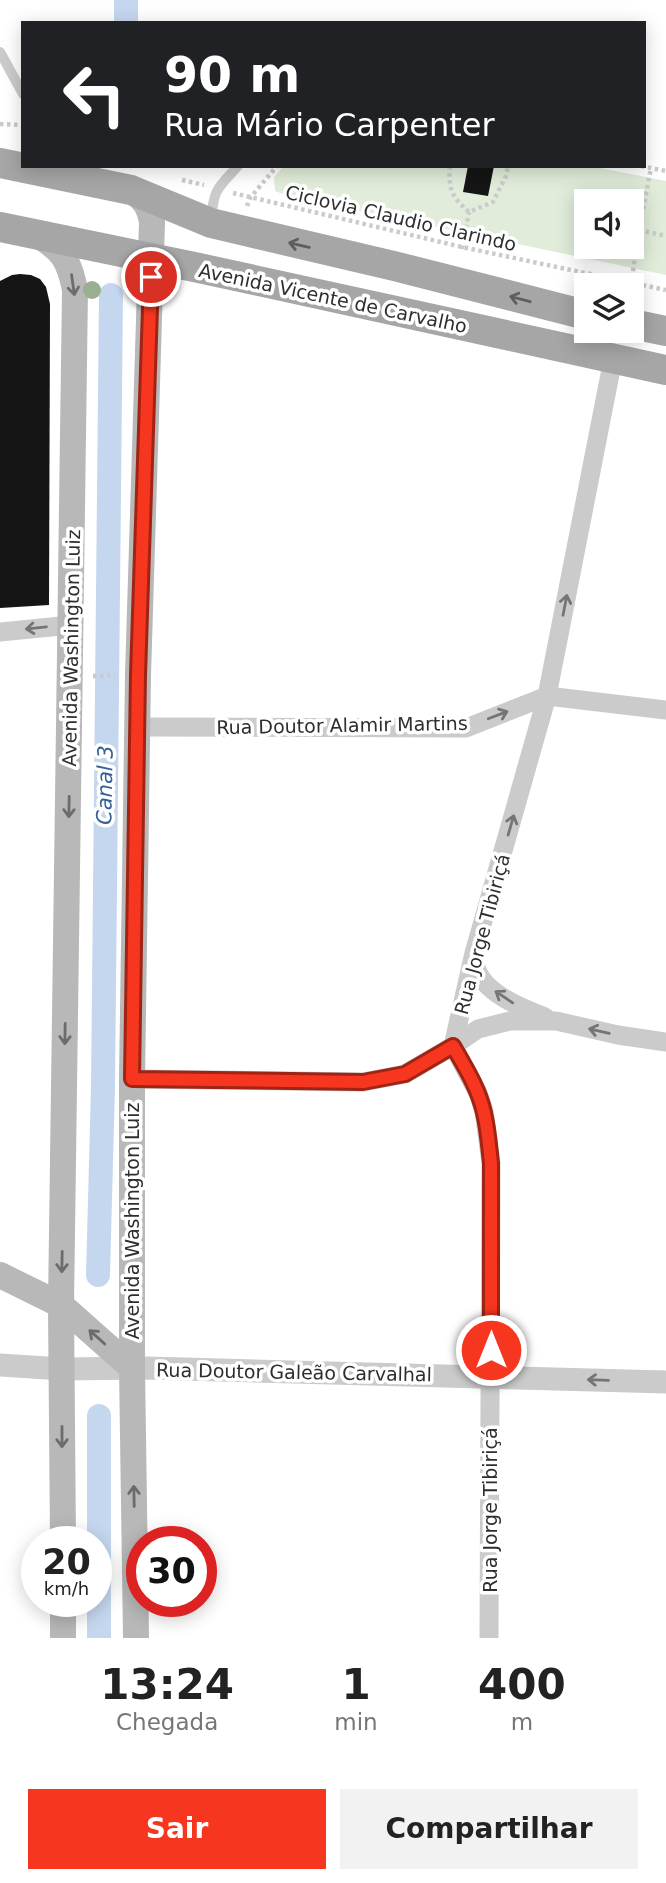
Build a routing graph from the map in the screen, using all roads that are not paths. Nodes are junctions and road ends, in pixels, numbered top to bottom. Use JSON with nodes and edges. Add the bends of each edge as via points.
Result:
{"nodes":[{"id":1,"x":0,"y":52,"type":"edge"},
{"id":2,"x":21,"y":90,"type":"edge"},
{"id":3,"x":0,"y":163,"type":"edge"},
{"id":4,"x":21,"y":166,"type":"edge"},
{"id":5,"x":39,"y":168,"type":"edge"},
{"id":6,"x":236,"y":168,"type":"edge"},
{"id":7,"x":131,"y":190,"type":"junction"},
{"id":8,"x":0,"y":216,"type":"edge"},
{"id":9,"x":211,"y":223,"type":"junction"},
{"id":10,"x":0,"y":227,"type":"edge"},
{"id":11,"x":35,"y":234,"type":"junction"},
{"id":12,"x":0,"y":239,"type":"edge"},
{"id":13,"x":151,"y":258,"type":"junction"},
{"id":14,"x":574,"y":313,"type":"edge"},
{"id":15,"x":644,"y":326,"type":"edge"},
{"id":16,"x":666,"y":331,"type":"edge"},
{"id":17,"x":613,"y":359,"type":"junction"},
{"id":18,"x":666,"y":370,"type":"edge"},
{"id":19,"x":71,"y":625,"type":"junction"},
{"id":20,"x":0,"y":632,"type":"edge"},
{"id":21,"x":547,"y":696,"type":"junction"},
{"id":22,"x":666,"y":710,"type":"edge"},
{"id":23,"x":139,"y":727,"type":"junction"},
{"id":24,"x":474,"y":953,"type":"junction"},
{"id":25,"x":556,"y":1021,"type":"junction"},
{"id":26,"x":666,"y":1042,"type":"edge"},
{"id":27,"x":453,"y":1046,"type":"junction"},
{"id":28,"x":132,"y":1079,"type":"junction"},
{"id":29,"x":0,"y":1275,"type":"edge"},
{"id":30,"x":61,"y":1305,"type":"junction"},
{"id":31,"x":0,"y":1365,"type":"edge"},
{"id":32,"x":132,"y":1368,"type":"junction"},
{"id":33,"x":62,"y":1369,"type":"junction"},
{"id":34,"x":491,"y":1377,"type":"junction"},
{"id":35,"x":666,"y":1382,"type":"edge"},
{"id":36,"x":63,"y":1526,"type":"edge"},
{"id":37,"x":63,"y":1617,"type":"edge"},
{"id":38,"x":63,"y":1638,"type":"edge"},
{"id":39,"x":136,"y":1638,"type":"edge"},
{"id":40,"x":489,"y":1638,"type":"edge"}],
"edges":[{"from":1,"to":2,"type":"lane"},
{"from":3,"to":4,"type":"main road","name":"Avenida Vicente de Carvalho"},
{"from":5,"to":7,"type":"main road","name":"Avenida Vicente de Carvalho"},
{"from":6,"to":9,"type":"lane","via":[[217,189]]},
{"from":7,"to":9,"type":"main road","name":"Avenida Vicente de Carvalho"},
{"from":7,"to":13,"type":"main road","name":"Avenida Washington Luiz","via":[[149,207]]},
{"from":8,"to":11,"type":"main road","via":[[22,219]]},
{"from":14,"to":9,"type":"main road","name":"Avenida Vicente de Carvalho","one_way":true},
{"from":10,"to":11,"type":"main road","name":"Avenida Vicente de Carvalho"},
{"from":11,"to":12,"type":"street"},
{"from":11,"to":13,"type":"main road","name":"Avenida Vicente de Carvalho"},
{"from":11,"to":19,"type":"main road","name":"Avenida Washington Luiz","one_way":true,"via":[[54,245],[65,259],[75,290]]},
{"from":13,"to":17,"type":"main road","name":"Avenida Vicente de Carvalho"},
{"from":13,"to":23,"type":"main road","name":"Avenida Washington Luiz"},
{"from":15,"to":16,"type":"main road"},
{"from":17,"to":18,"type":"main road","name":"Avenida Vicente de Carvalho"},
{"from":21,"to":17,"type":"street","name":"Rua Jorge Tibiriçá","one_way":true},
{"from":19,"to":20,"type":"street","one_way":true},
{"from":19,"to":30,"type":"main road","name":"Avenida Washington Luiz","one_way":true},
{"from":21,"to":22,"type":"street","name":"Rua Doutor Alamir Martins"},
{"from":23,"to":21,"type":"street","name":"Rua Doutor Alamir Martins","one_way":true,"via":[[466,728]]},
{"from":24,"to":21,"type":"street","name":"Rua Jorge Tibiriçá","one_way":true},
{"from":23,"to":28,"type":"main road","name":"Avenida Washington Luiz"},
{"from":25,"to":24,"type":"street","one_way":true,"via":[[498,993],[476,968]]},
{"from":24,"to":27,"type":"street","name":"Rua Jorge Tibiriçá"},
{"from":26,"to":25,"type":"street","one_way":true},
{"from":25,"to":27,"type":"street","via":[[490,1025]]},
{"from":27,"to":28,"type":"street","via":[[405,1074],[363,1082]]},
{"from":27,"to":34,"type":"street","name":"Rua Jorge Tibiriçá","via":[[478,1093],[489,1138]]},
{"from":28,"to":32,"type":"main road","name":"Avenida Washington Luiz"},
{"from":29,"to":30,"type":"main road"},
{"from":32,"to":30,"type":"main road","one_way":true},
{"from":30,"to":33,"type":"main road","name":"Avenida Washington Luiz"},
{"from":31,"to":33,"type":"street","name":"Rua Doutor Galeão Carvalhal"},
{"from":32,"to":33,"type":"street","name":"Rua Doutor Galeão Carvalhal"},
{"from":32,"to":34,"type":"street","name":"Rua Doutor Galeão Carvalhal"},
{"from":39,"to":32,"type":"main road","name":"Avenida Washington Luiz","one_way":true},
{"from":33,"to":36,"type":"main road","name":"Avenida Washington Luiz","one_way":true},
{"from":35,"to":34,"type":"street","name":"Rua Doutor Galeão Carvalhal","one_way":true},
{"from":34,"to":40,"type":"street","name":"Rua Jorge Tibiriçá"},
{"from":37,"to":38,"type":"main road"}]}
